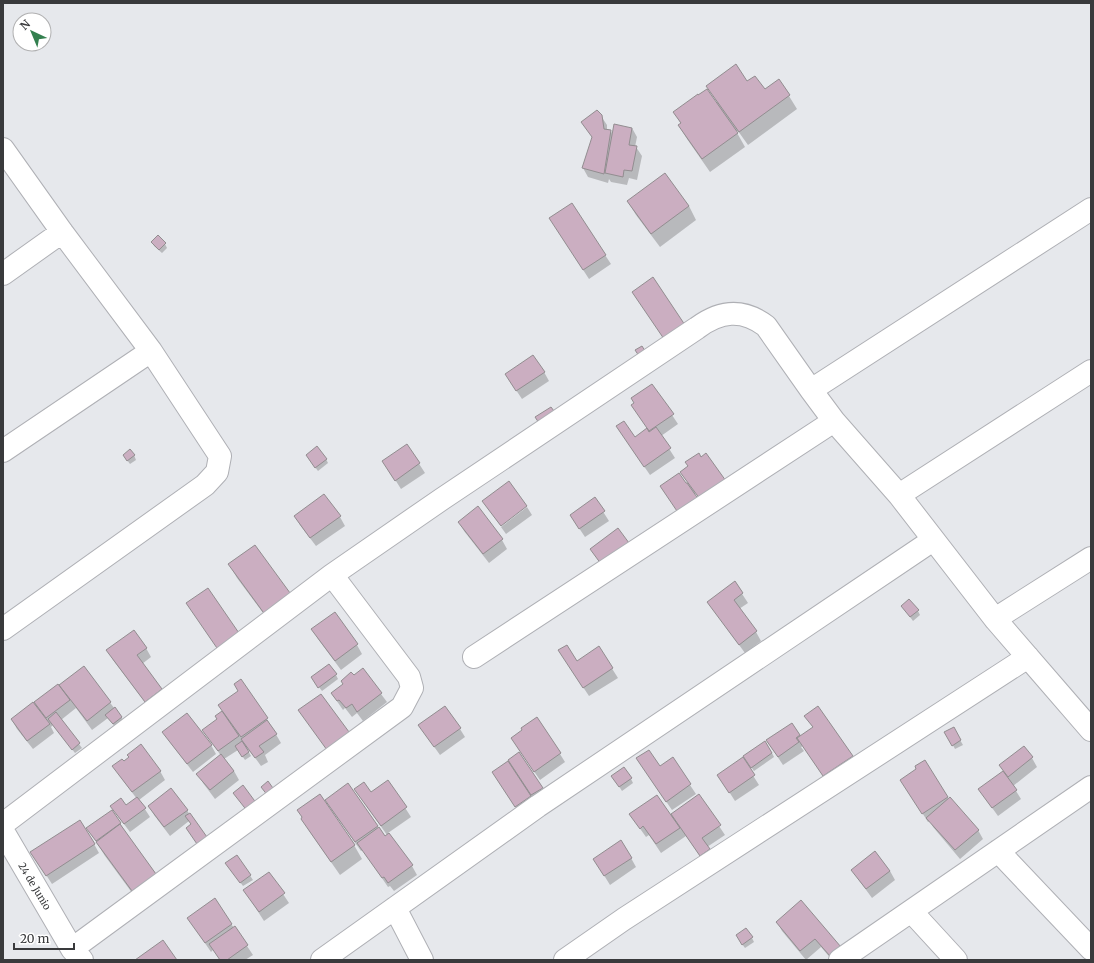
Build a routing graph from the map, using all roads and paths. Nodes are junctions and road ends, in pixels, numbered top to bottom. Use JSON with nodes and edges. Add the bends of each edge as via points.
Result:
{"nodes":[{"id":1,"x":3,"y":149,"type":"edge"},
{"id":2,"x":1091,"y":209,"type":"edge"},
{"id":3,"x":62,"y":232,"type":"junction"},
{"id":4,"x":3,"y":274,"type":"edge"},
{"id":5,"x":151,"y":351,"type":"junction"},
{"id":6,"x":1091,"y":371,"type":"edge"},
{"id":7,"x":811,"y":390,"type":"junction"},
{"id":8,"x":834,"y":421,"type":"junction"},
{"id":9,"x":3,"y":451,"type":"edge"},
{"id":10,"x":898,"y":495,"type":"junction"},
{"id":11,"x":933,"y":540,"type":"junction"},
{"id":12,"x":1091,"y":558,"type":"edge"},
{"id":13,"x":332,"y":575,"type":"junction"},
{"id":14,"x":995,"y":619,"type":"junction"},
{"id":15,"x":3,"y":629,"type":"edge"},
{"id":16,"x":474,"y":657,"type":"dead end"},
{"id":17,"x":1028,"y":657,"type":"junction"},
{"id":18,"x":1091,"y":730,"type":"edge"},
{"id":19,"x":1091,"y":787,"type":"edge"},
{"id":20,"x":3,"y":824,"type":"edge"},
{"id":21,"x":3,"y":832,"type":"edge"},
{"id":22,"x":998,"y":851,"type":"junction"},
{"id":23,"x":395,"y":908,"type":"junction"},
{"id":24,"x":911,"y":911,"type":"junction"},
{"id":25,"x":1091,"y":949,"type":"edge"},
{"id":26,"x":77,"y":954,"type":"edge"},
{"id":27,"x":322,"y":960,"type":"edge"},
{"id":28,"x":422,"y":960,"type":"edge"},
{"id":29,"x":565,"y":960,"type":"edge"},
{"id":30,"x":840,"y":960,"type":"edge"},
{"id":31,"x":956,"y":960,"type":"edge"}],
"edges":[{"from":1,"to":3,"type":"street"},
{"from":2,"to":7,"type":"street"},
{"from":3,"to":4,"type":"street"},
{"from":3,"to":5,"type":"street"},
{"from":5,"to":9,"type":"street"},
{"from":5,"to":15,"type":"street","via":[[220,456],[216,472],[205,485]]},
{"from":6,"to":10,"type":"street"},
{"from":7,"to":8,"type":"street"},
{"from":7,"to":13,"type":"street","via":[[766,326],[758,320],[740,314],[717,316]]},
{"from":8,"to":10,"type":"street"},
{"from":8,"to":16,"type":"street"},
{"from":10,"to":11,"type":"street"},
{"from":11,"to":14,"type":"street"},
{"from":11,"to":23,"type":"street","via":[[538,806]]},
{"from":12,"to":14,"type":"street"},
{"from":13,"to":20,"type":"street"},
{"from":13,"to":26,"type":"street","via":[[409,677],[412,688],[402,707]]},
{"from":14,"to":17,"type":"street"},
{"from":17,"to":18,"type":"street"},
{"from":17,"to":29,"type":"street"},
{"from":19,"to":22,"type":"street"},
{"from":21,"to":26,"type":"street","name":"24 de Junio"},
{"from":22,"to":24,"type":"street"},
{"from":22,"to":25,"type":"street"},
{"from":23,"to":27,"type":"street"},
{"from":23,"to":28,"type":"street"},
{"from":24,"to":30,"type":"street"},
{"from":24,"to":31,"type":"street"}]}
